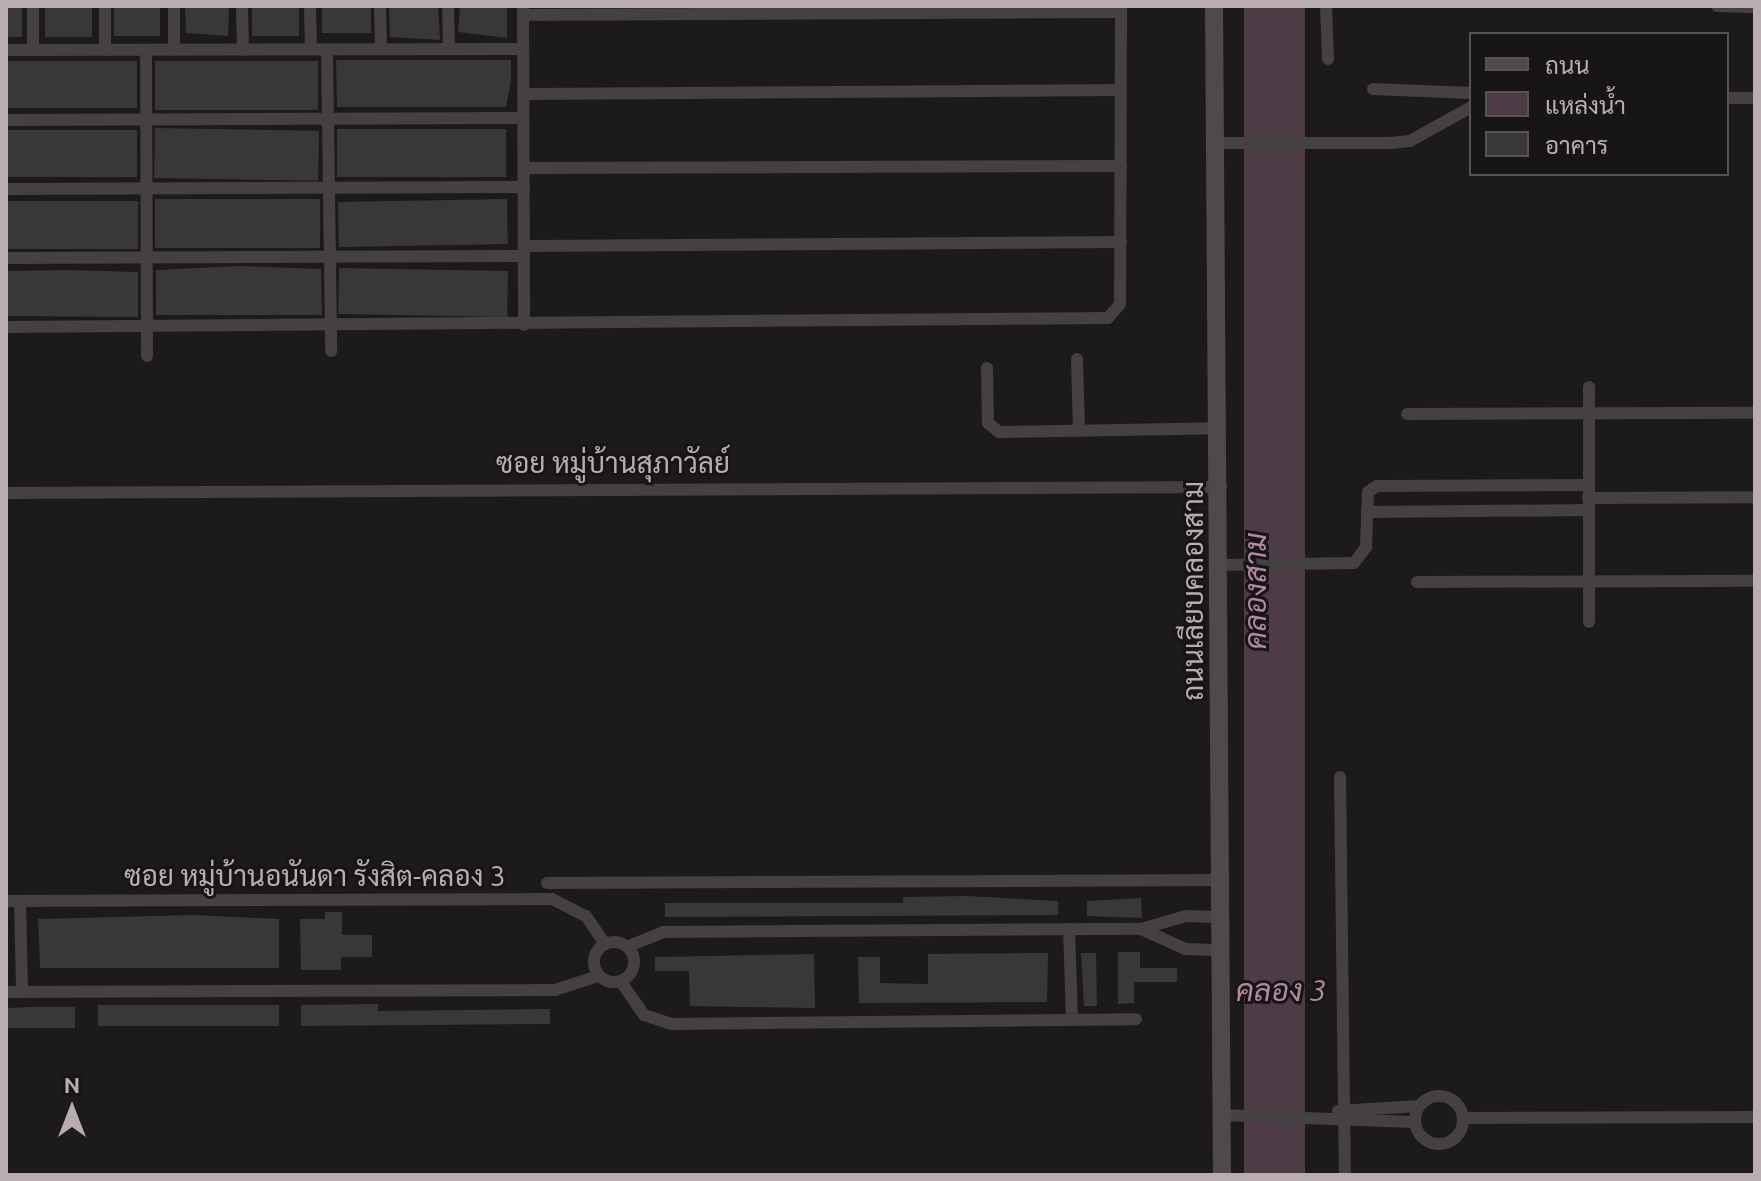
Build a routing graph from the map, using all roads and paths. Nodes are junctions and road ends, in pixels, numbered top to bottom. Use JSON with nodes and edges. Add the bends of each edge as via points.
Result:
{"nodes":[{"id":1,"x":33,"y":6,"type":"edge"},
{"id":2,"x":105,"y":6,"type":"edge"},
{"id":3,"x":174,"y":6,"type":"edge"},
{"id":4,"x":242,"y":6,"type":"edge"},
{"id":5,"x":310,"y":6,"type":"edge"},
{"id":6,"x":380,"y":6,"type":"edge"},
{"id":7,"x":448,"y":6,"type":"edge"},
{"id":8,"x":1214,"y":6,"type":"edge"},
{"id":9,"x":1326,"y":6,"type":"edge"},
{"id":10,"x":1717,"y":6,"type":"edge"},
{"id":11,"x":1755,"y":7,"type":"edge"},
{"id":12,"x":919,"y":9,"type":"edge"},
{"id":13,"x":1121,"y":9,"type":"edge"},
{"id":14,"x":523,"y":10,"type":"edge"},
{"id":15,"x":311,"y":49,"type":"junction"},
{"id":16,"x":327,"y":49,"type":"junction"},
{"id":17,"x":381,"y":49,"type":"junction"},
{"id":18,"x":449,"y":49,"type":"junction"},
{"id":19,"x":523,"y":49,"type":"junction"},
{"id":20,"x":6,"y":50,"type":"edge"},
{"id":21,"x":33,"y":50,"type":"junction"},
{"id":22,"x":105,"y":50,"type":"junction"},
{"id":23,"x":146,"y":50,"type":"junction"},
{"id":24,"x":174,"y":50,"type":"junction"},
{"id":25,"x":243,"y":50,"type":"junction"},
{"id":26,"x":1328,"y":59,"type":"dead end"},
{"id":27,"x":1373,"y":89,"type":"dead end"},
{"id":28,"x":1121,"y":90,"type":"junction"},
{"id":29,"x":1469,"y":93,"type":"edge"},
{"id":30,"x":523,"y":94,"type":"junction"},
{"id":31,"x":1729,"y":98,"type":"edge"},
{"id":32,"x":1755,"y":98,"type":"edge"},
{"id":33,"x":1469,"y":108,"type":"edge"},
{"id":34,"x":523,"y":118,"type":"junction"},
{"id":35,"x":146,"y":119,"type":"junction"},
{"id":36,"x":329,"y":119,"type":"junction"},
{"id":37,"x":6,"y":120,"type":"edge"},
{"id":38,"x":1216,"y":143,"type":"junction"},
{"id":39,"x":1121,"y":166,"type":"junction"},
{"id":40,"x":524,"y":168,"type":"junction"},
{"id":41,"x":524,"y":187,"type":"junction"},
{"id":42,"x":146,"y":188,"type":"junction"},
{"id":43,"x":331,"y":188,"type":"junction"},
{"id":44,"x":6,"y":189,"type":"edge"},
{"id":45,"x":1121,"y":242,"type":"junction"},
{"id":46,"x":524,"y":251,"type":"junction"},
{"id":47,"x":147,"y":257,"type":"junction"},
{"id":48,"x":331,"y":257,"type":"junction"},
{"id":49,"x":6,"y":258,"type":"edge"},
{"id":50,"x":524,"y":325,"type":"junction"},
{"id":51,"x":331,"y":326,"type":"junction"},
{"id":52,"x":6,"y":327,"type":"edge"},
{"id":53,"x":147,"y":327,"type":"junction"},
{"id":54,"x":331,"y":351,"type":"dead end"},
{"id":55,"x":147,"y":356,"type":"dead end"},
{"id":56,"x":1077,"y":359,"type":"dead end"},
{"id":57,"x":987,"y":368,"type":"dead end"},
{"id":58,"x":1589,"y":387,"type":"dead end"},
{"id":59,"x":1589,"y":413,"type":"junction"},
{"id":60,"x":1755,"y":413,"type":"edge"},
{"id":61,"x":1407,"y":414,"type":"dead end"},
{"id":62,"x":1219,"y":428,"type":"junction"},
{"id":63,"x":1079,"y":431,"type":"junction"},
{"id":64,"x":1221,"y":487,"type":"junction"},
{"id":65,"x":6,"y":493,"type":"edge"},
{"id":66,"x":1755,"y":497,"type":"edge"},
{"id":67,"x":1588,"y":498,"type":"junction"},
{"id":68,"x":1367,"y":512,"type":"junction"},
{"id":69,"x":1221,"y":565,"type":"junction"},
{"id":70,"x":1588,"y":581,"type":"junction"},
{"id":71,"x":1755,"y":581,"type":"edge"},
{"id":72,"x":1417,"y":582,"type":"dead end"},
{"id":73,"x":1589,"y":622,"type":"dead end"},
{"id":74,"x":1340,"y":777,"type":"dead end"},
{"id":75,"x":1223,"y":880,"type":"junction"},
{"id":76,"x":547,"y":883,"type":"dead end"},
{"id":77,"x":6,"y":901,"type":"edge"},
{"id":78,"x":20,"y":901,"type":"junction"},
{"id":79,"x":1222,"y":917,"type":"junction"},
{"id":80,"x":1069,"y":929,"type":"junction"},
{"id":81,"x":1141,"y":929,"type":"junction"},
{"id":82,"x":605,"y":944,"type":"junction"},
{"id":83,"x":629,"y":946,"type":"junction"},
{"id":84,"x":1222,"y":950,"type":"junction"},
{"id":85,"x":598,"y":976,"type":"junction"},
{"id":86,"x":621,"y":982,"type":"junction"},
{"id":87,"x":22,"y":991,"type":"junction"},
{"id":88,"x":6,"y":992,"type":"edge"},
{"id":89,"x":1072,"y":1019,"type":"junction"},
{"id":90,"x":1136,"y":1019,"type":"dead end"},
{"id":91,"x":1343,"y":1106,"type":"junction"},
{"id":92,"x":1419,"y":1106,"type":"junction"},
{"id":93,"x":1222,"y":1115,"type":"junction"},
{"id":94,"x":1755,"y":1117,"type":"edge"},
{"id":95,"x":1334,"y":1118,"type":"junction"},
{"id":96,"x":1463,"y":1118,"type":"junction"},
{"id":97,"x":1414,"y":1122,"type":"junction"},
{"id":98,"x":1222,"y":1175,"type":"edge"},
{"id":99,"x":1345,"y":1175,"type":"edge"}],
"edges":[{"from":1,"to":21,"type":"street"},
{"from":2,"to":22,"type":"street"},
{"from":3,"to":24,"type":"street"},
{"from":4,"to":25,"type":"street"},
{"from":5,"to":15,"type":"street"},
{"from":6,"to":17,"type":"street"},
{"from":7,"to":18,"type":"street"},
{"from":8,"to":38,"type":"main road","name":"ถนนเลียบคลองสาม"},
{"from":9,"to":26,"type":"street"},
{"from":10,"to":11,"type":"street"},
{"from":12,"to":13,"type":"street"},
{"from":12,"to":14,"type":"street"},
{"from":13,"to":28,"type":"street"},
{"from":14,"to":19,"type":"street"},
{"from":15,"to":16,"type":"street"},
{"from":15,"to":25,"type":"street"},
{"from":16,"to":17,"type":"street"},
{"from":16,"to":36,"type":"street"},
{"from":17,"to":18,"type":"street"},
{"from":18,"to":19,"type":"street"},
{"from":19,"to":30,"type":"street"},
{"from":20,"to":21,"type":"street"},
{"from":21,"to":22,"type":"street"},
{"from":22,"to":23,"type":"street"},
{"from":23,"to":24,"type":"street"},
{"from":23,"to":35,"type":"street"},
{"from":24,"to":25,"type":"street"},
{"from":27,"to":29,"type":"street"},
{"from":28,"to":30,"type":"street"},
{"from":28,"to":39,"type":"street"},
{"from":30,"to":34,"type":"street"},
{"from":31,"to":32,"type":"street"},
{"from":33,"to":38,"type":"street","via":[[1410,141]]},
{"from":34,"to":36,"type":"street"},
{"from":34,"to":40,"type":"street"},
{"from":35,"to":36,"type":"street"},
{"from":35,"to":37,"type":"street"},
{"from":35,"to":42,"type":"street"},
{"from":36,"to":43,"type":"street"},
{"from":38,"to":62,"type":"main road","name":"ถนนเลียบคลองสาม"},
{"from":39,"to":40,"type":"street"},
{"from":39,"to":45,"type":"street"},
{"from":40,"to":41,"type":"street"},
{"from":41,"to":43,"type":"street"},
{"from":41,"to":46,"type":"street"},
{"from":42,"to":43,"type":"street"},
{"from":42,"to":44,"type":"street"},
{"from":42,"to":47,"type":"street"},
{"from":43,"to":48,"type":"street"},
{"from":45,"to":46,"type":"street"},
{"from":45,"to":50,"type":"street","via":[[1120,304],[1108,318]]},
{"from":46,"to":48,"type":"street"},
{"from":46,"to":50,"type":"street"},
{"from":47,"to":48,"type":"street"},
{"from":47,"to":49,"type":"street"},
{"from":47,"to":53,"type":"street"},
{"from":48,"to":51,"type":"street"},
{"from":50,"to":51,"type":"street"},
{"from":51,"to":53,"type":"street"},
{"from":51,"to":54,"type":"street"},
{"from":52,"to":53,"type":"street"},
{"from":53,"to":55,"type":"street"},
{"from":56,"to":63,"type":"street"},
{"from":57,"to":63,"type":"street","via":[[991,429]]},
{"from":58,"to":59,"type":"street"},
{"from":59,"to":60,"type":"street"},
{"from":59,"to":61,"type":"street"},
{"from":59,"to":67,"type":"street"},
{"from":62,"to":63,"type":"street"},
{"from":62,"to":64,"type":"main road","name":"ถนนเลียบคลองสาม"},
{"from":64,"to":65,"type":"street","name":"ซอย หมู่บ้านสุภาวัลย์"},
{"from":64,"to":69,"type":"main road","name":"ถนนเลียบคลองสาม"},
{"from":66,"to":67,"type":"street"},
{"from":67,"to":68,"type":"street"},
{"from":67,"to":68,"type":"street","via":[[1377,486],[1368,492]]},
{"from":67,"to":70,"type":"street"},
{"from":68,"to":69,"type":"street","via":[[1362,556],[1334,567]]},
{"from":69,"to":75,"type":"main road","name":"ถนนเลียบคลองสาม"},
{"from":70,"to":71,"type":"street"},
{"from":70,"to":72,"type":"street"},
{"from":70,"to":73,"type":"street"},
{"from":74,"to":91,"type":"street"},
{"from":75,"to":76,"type":"street"},
{"from":75,"to":79,"type":"main road","name":"ถนนเลียบคลองสาม"},
{"from":77,"to":78,"type":"street","name":"ซอย หมู่บ้านอนันดา รังสิต-คลอง 3"},
{"from":78,"to":82,"type":"street","name":"ซอย หมู่บ้านอนันดา รังสิต-คลอง 3","via":[[552,899],[586,916]]},
{"from":78,"to":87,"type":"street"},
{"from":79,"to":81,"type":"street","via":[[1186,916]]},
{"from":79,"to":84,"type":"main road","name":"ถนนเลียบคลองสาม"},
{"from":80,"to":81,"type":"street"},
{"from":80,"to":83,"type":"street","via":[[663,932]]},
{"from":80,"to":89,"type":"street"},
{"from":81,"to":84,"type":"street","via":[[1185,949]]},
{"from":82,"to":83,"type":"street"},
{"from":82,"to":85,"type":"street","via":[[594,955]]},
{"from":83,"to":86,"type":"street","via":[[634,964]]},
{"from":84,"to":93,"type":"main road","name":"ถนนเลียบคลองสาม"},
{"from":85,"to":86,"type":"street"},
{"from":85,"to":87,"type":"street","via":[[555,990]]},
{"from":86,"to":89,"type":"street","via":[[644,1015],[672,1024]]},
{"from":87,"to":88,"type":"street"},
{"from":89,"to":90,"type":"street"},
{"from":91,"to":92,"type":"street"},
{"from":91,"to":95,"type":"street"},
{"from":92,"to":96,"type":"street","via":[[1441,1096]]},
{"from":92,"to":97,"type":"street"},
{"from":93,"to":95,"type":"street"},
{"from":93,"to":98,"type":"main road","name":"ถนนเลียบคลองสาม"},
{"from":94,"to":96,"type":"street"},
{"from":95,"to":97,"type":"street"},
{"from":95,"to":99,"type":"street"},
{"from":96,"to":97,"type":"street","via":[[1459,1135],[1436,1145],[1421,1137]]}]}
